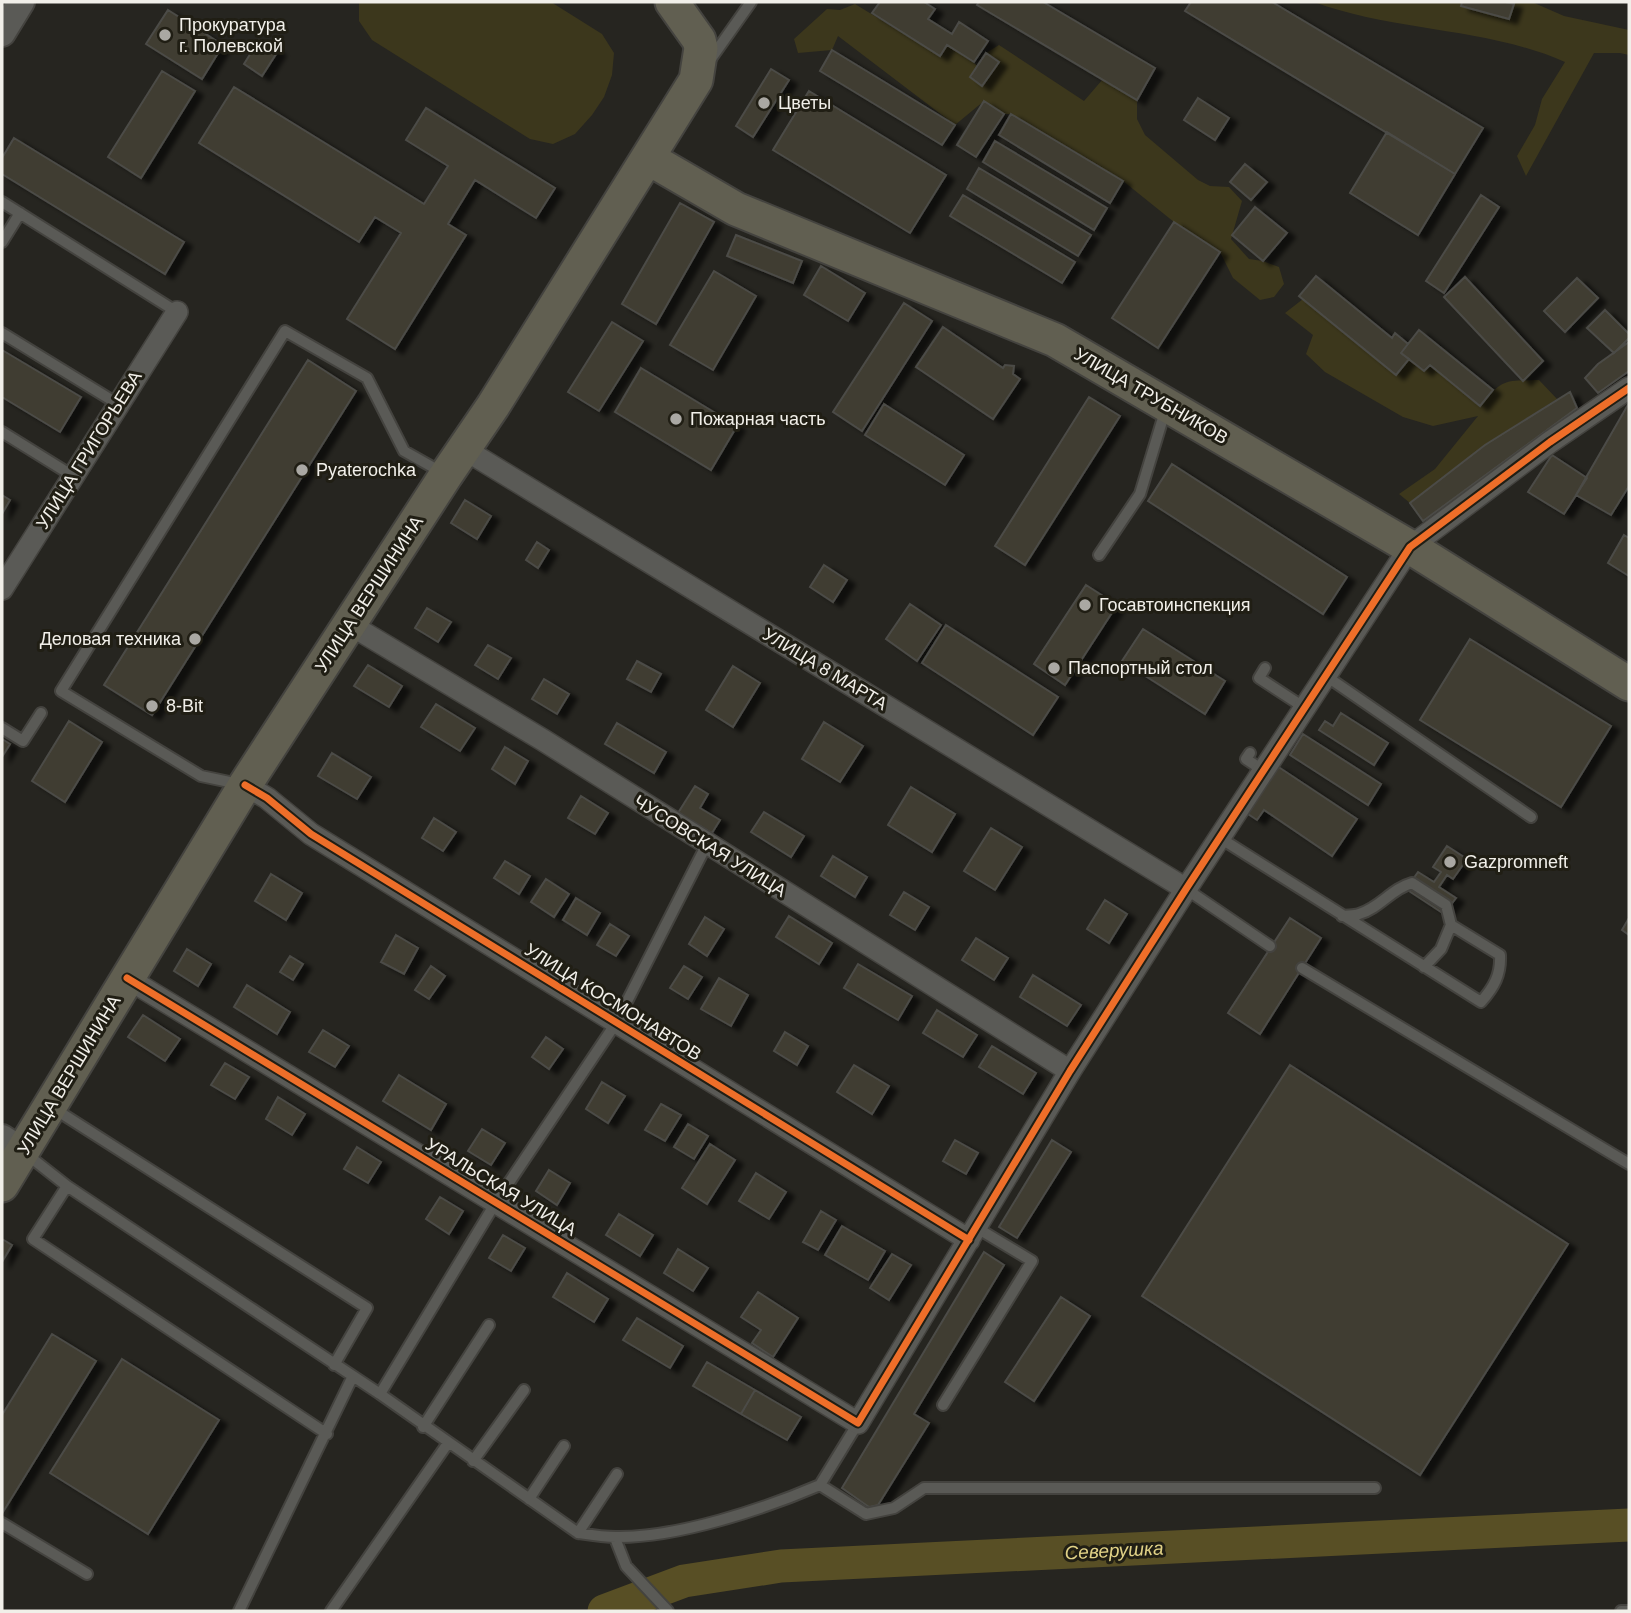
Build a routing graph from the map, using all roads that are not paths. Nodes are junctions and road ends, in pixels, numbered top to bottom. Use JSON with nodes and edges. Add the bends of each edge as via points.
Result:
{"nodes":[{"id":1,"x":21,"y":2,"type":"edge"},
{"id":2,"x":751,"y":2,"type":"edge"},
{"id":3,"x":681,"y":8,"type":"edge"},
{"id":4,"x":2,"y":33,"type":"edge"},
{"id":5,"x":696,"y":80,"type":"junction"},
{"id":6,"x":648,"y":158,"type":"junction"},
{"id":7,"x":2,"y":202,"type":"edge"},
{"id":8,"x":20,"y":213,"type":"junction"},
{"id":9,"x":2,"y":242,"type":"edge"},
{"id":10,"x":177,"y":312,"type":"joint"},
{"id":11,"x":2,"y":333,"type":"edge"},
{"id":12,"x":1629,"y":388,"type":"edge"},
{"id":13,"x":118,"y":404,"type":"junction"},
{"id":14,"x":1167,"y":406,"type":"junction"},
{"id":15,"x":2,"y":432,"type":"edge"},
{"id":16,"x":455,"y":462,"type":"junction"},
{"id":17,"x":73,"y":476,"type":"junction"},
{"id":18,"x":1410,"y":547,"type":"junction"},
{"id":19,"x":1099,"y":555,"type":"dead end"},
{"id":20,"x":2,"y":589,"type":"edge"},
{"id":21,"x":349,"y":624,"type":"junction"},
{"id":22,"x":1265,"y":668,"type":"dead end"},
{"id":23,"x":1326,"y":676,"type":"junction"},
{"id":24,"x":1629,"y":684,"type":"edge"},
{"id":25,"x":1306,"y":708,"type":"junction"},
{"id":26,"x":41,"y":713,"type":"dead end"},
{"id":27,"x":2,"y":728,"type":"edge"},
{"id":28,"x":1250,"y":753,"type":"dead end"},
{"id":29,"x":1264,"y":771,"type":"junction"},
{"id":30,"x":245,"y":785,"type":"junction"},
{"id":31,"x":1531,"y":817,"type":"dead end"},
{"id":32,"x":1220,"y":838,"type":"junction"},
{"id":33,"x":707,"y":844,"type":"junction"},
{"id":34,"x":1186,"y":889,"type":"junction"},
{"id":35,"x":1342,"y":916,"type":"junction"},
{"id":36,"x":1451,"y":925,"type":"junction"},
{"id":37,"x":1270,"y":946,"type":"dead end"},
{"id":38,"x":1424,"y":967,"type":"junction"},
{"id":39,"x":1302,"y":968,"type":"dead end"},
{"id":40,"x":127,"y":978,"type":"junction"},
{"id":41,"x":616,"y":1023,"type":"junction"},
{"id":42,"x":1070,"y":1071,"type":"junction"},
{"id":43,"x":50,"y":1106,"type":"junction"},
{"id":44,"x":12,"y":1145,"type":"edge"},
{"id":45,"x":1629,"y":1164,"type":"edge"},
{"id":46,"x":2,"y":1185,"type":"edge"},
{"id":47,"x":67,"y":1186,"type":"junction"},
{"id":48,"x":496,"y":1202,"type":"junction"},
{"id":49,"x":973,"y":1234,"type":"junction"},
{"id":50,"x":489,"y":1325,"type":"dead end"},
{"id":51,"x":334,"y":1365,"type":"junction"},
{"id":52,"x":352,"y":1378,"type":"junction"},
{"id":53,"x":524,"y":1390,"type":"dead end"},
{"id":54,"x":380,"y":1394,"type":"junction"},
{"id":55,"x":943,"y":1405,"type":"dead end"},
{"id":56,"x":858,"y":1423,"type":"junction"},
{"id":57,"x":423,"y":1427,"type":"junction"},
{"id":58,"x":327,"y":1434,"type":"junction"},
{"id":59,"x":448,"y":1443,"type":"junction"},
{"id":60,"x":564,"y":1446,"type":"dead end"},
{"id":61,"x":473,"y":1461,"type":"junction"},
{"id":62,"x":617,"y":1474,"type":"dead end"},
{"id":63,"x":820,"y":1485,"type":"junction"},
{"id":64,"x":1375,"y":1488,"type":"dead end"},
{"id":65,"x":528,"y":1499,"type":"junction"},
{"id":66,"x":2,"y":1523,"type":"edge"},
{"id":67,"x":578,"y":1533,"type":"junction"},
{"id":68,"x":615,"y":1538,"type":"junction"},
{"id":69,"x":87,"y":1574,"type":"dead end"},
{"id":70,"x":239,"y":1611,"type":"edge"},
{"id":71,"x":331,"y":1611,"type":"edge"},
{"id":72,"x":668,"y":1611,"type":"edge"},
{"id":73,"x":1621,"y":1611,"type":"edge"},
{"id":74,"x":1629,"y":1611,"type":"edge"}],
"edges":[{"from":1,"to":4,"type":"street"},
{"from":2,"to":5,"type":"lane"},
{"from":3,"to":5,"type":"main road","name":"УЛИЦА ВЕРШИНИНА","via":[[701,48]]},
{"from":5,"to":6,"type":"main road","name":"УЛИЦА ВЕРШИНИНА"},
{"from":6,"to":14,"type":"main road","name":"УЛИЦА ТРУБНИКОВ","via":[[736,209],[1055,340]]},
{"from":6,"to":16,"type":"main road","name":"УЛИЦА ВЕРШИНИНА"},
{"from":7,"to":8,"type":"lane"},
{"from":8,"to":9,"type":"lane"},
{"from":8,"to":10,"type":"lane"},
{"from":10,"to":13,"type":"street","name":"УЛИЦА ГРИГОРЬЕВА"},
{"from":11,"to":13,"type":"lane"},
{"from":12,"to":18,"type":"street"},
{"from":13,"to":17,"type":"street","name":"УЛИЦА ГРИГОРЬЕВА"},
{"from":14,"to":18,"type":"main road","name":"УЛИЦА ТРУБНИКОВ"},
{"from":14,"to":19,"type":"lane","via":[[1140,494]]},
{"from":15,"to":17,"type":"lane"},
{"from":16,"to":21,"type":"main road","name":"УЛИЦА ВЕРШИНИНА"},
{"from":16,"to":30,"type":"lane","via":[[404,450],[367,378],[285,331],[61,691],[201,776]]},
{"from":16,"to":34,"type":"street","name":"УЛИЦА 8 МАРТА"},
{"from":17,"to":20,"type":"street","name":"УЛИЦА ГРИГОРЬЕВА"},
{"from":18,"to":23,"type":"street"},
{"from":18,"to":24,"type":"main road","name":"УЛИЦА ТРУБНИКОВ"},
{"from":21,"to":30,"type":"main road","name":"УЛИЦА ВЕРШИНИНА"},
{"from":21,"to":33,"type":"street","name":"ЧУСОВСКАЯ УЛИЦА"},
{"from":22,"to":25,"type":"lane","via":[[1259,678]]},
{"from":23,"to":25,"type":"street"},
{"from":23,"to":31,"type":"lane"},
{"from":25,"to":29,"type":"street"},
{"from":26,"to":27,"type":"lane","via":[[23,741]]},
{"from":28,"to":29,"type":"lane","via":[[1247,759]]},
{"from":29,"to":32,"type":"street"},
{"from":30,"to":40,"type":"main road","name":"УЛИЦА ВЕРШИНИНА"},
{"from":30,"to":41,"type":"street","name":"УЛИЦА КОСМОНАВТОВ","via":[[311,834]]},
{"from":32,"to":34,"type":"street"},
{"from":32,"to":35,"type":"lane"},
{"from":33,"to":41,"type":"lane"},
{"from":33,"to":42,"type":"street","name":"ЧУСОВСКАЯ УЛИЦА"},
{"from":34,"to":37,"type":"lane"},
{"from":34,"to":42,"type":"street"},
{"from":35,"to":36,"type":"lane","via":[[1359,914],[1412,883],[1446,905]]},
{"from":35,"to":38,"type":"lane"},
{"from":36,"to":38,"type":"lane","via":[[1441,949]]},
{"from":36,"to":38,"type":"lane","via":[[1500,954],[1500,969],[1489,993],[1481,1002]]},
{"from":39,"to":45,"type":"lane"},
{"from":40,"to":43,"type":"main road","name":"УЛИЦА ВЕРШИНИНА"},
{"from":40,"to":48,"type":"street","name":"УРАЛЬСКАЯ УЛИЦА"},
{"from":41,"to":48,"type":"lane"},
{"from":41,"to":49,"type":"street","name":"УЛИЦА КОСМОНАВТОВ"},
{"from":42,"to":49,"type":"street"},
{"from":43,"to":44,"type":"main road","name":"УЛИЦА ВЕРШИНИНА"},
{"from":43,"to":51,"type":"lane","via":[[367,1308]]},
{"from":44,"to":46,"type":"main road","name":"УЛИЦА ВЕРШИНИНА"},
{"from":44,"to":47,"type":"lane"},
{"from":47,"to":51,"type":"lane"},
{"from":47,"to":58,"type":"lane","via":[[33,1239]]},
{"from":48,"to":54,"type":"lane"},
{"from":48,"to":56,"type":"street","name":"УРАЛЬСКАЯ УЛИЦА"},
{"from":49,"to":55,"type":"lane","via":[[1032,1261]]},
{"from":49,"to":56,"type":"street"},
{"from":50,"to":57,"type":"lane"},
{"from":51,"to":52,"type":"lane"},
{"from":52,"to":54,"type":"lane"},
{"from":52,"to":58,"type":"lane"},
{"from":53,"to":61,"type":"lane"},
{"from":54,"to":57,"type":"lane"},
{"from":56,"to":63,"type":"lane"},
{"from":57,"to":59,"type":"lane"},
{"from":58,"to":70,"type":"lane"},
{"from":59,"to":61,"type":"lane"},
{"from":59,"to":71,"type":"lane"},
{"from":60,"to":65,"type":"lane"},
{"from":61,"to":65,"type":"lane"},
{"from":62,"to":67,"type":"lane"},
{"from":63,"to":64,"type":"lane","via":[[866,1514],[894,1507],[924,1488]]},
{"from":63,"to":68,"type":"lane","via":[[714,1522]]},
{"from":65,"to":67,"type":"lane"},
{"from":66,"to":69,"type":"lane"},
{"from":67,"to":68,"type":"lane"},
{"from":68,"to":72,"type":"lane","via":[[626,1566]]},
{"from":73,"to":74,"type":"lane"}]}
